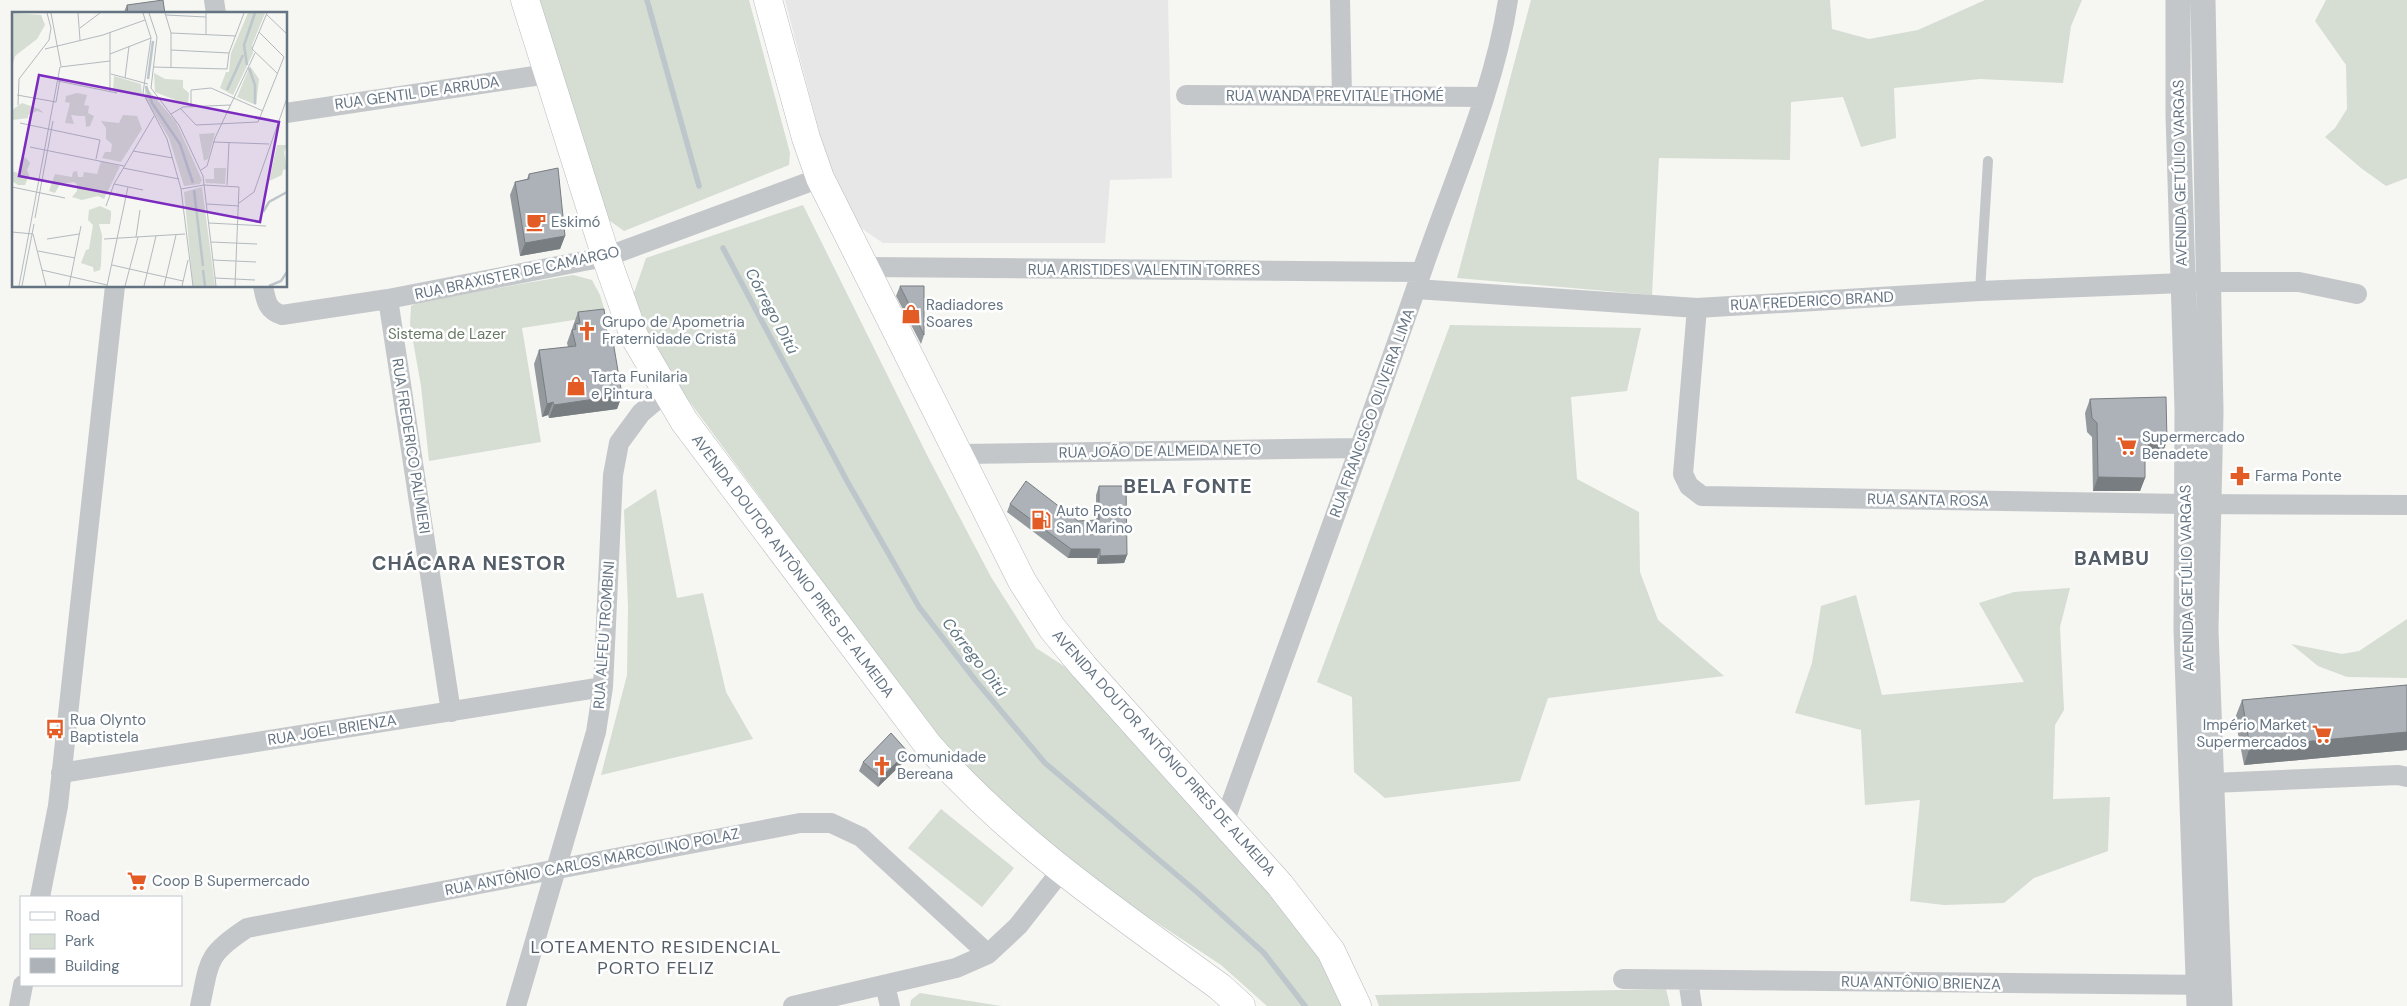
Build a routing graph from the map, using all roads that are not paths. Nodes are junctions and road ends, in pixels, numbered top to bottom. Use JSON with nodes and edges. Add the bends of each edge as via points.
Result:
{"nodes":[{"id":1,"x":525,"y":0,"type":"edge"},
{"id":2,"x":768,"y":0,"type":"edge"},
{"id":3,"x":1340,"y":0,"type":"edge"},
{"id":4,"x":1508,"y":0,"type":"edge"},
{"id":5,"x":2178,"y":0,"type":"edge"},
{"id":6,"x":2203,"y":0,"type":"edge"},
{"id":7,"x":2204,"y":39,"type":"junction"},
{"id":8,"x":2178,"y":40,"type":"junction"},
{"id":9,"x":548,"y":74,"type":"junction"},
{"id":10,"x":1186,"y":95,"type":"dead end"},
{"id":11,"x":1342,"y":96,"type":"junction"},
{"id":12,"x":1484,"y":97,"type":"junction"},
{"id":13,"x":288,"y":112,"type":"edge"},
{"id":14,"x":1988,"y":161,"type":"dead end"},
{"id":15,"x":820,"y":178,"type":"junction"},
{"id":16,"x":606,"y":257,"type":"junction"},
{"id":17,"x":867,"y":267,"type":"junction"},
{"id":18,"x":1419,"y":281,"type":"junction"},
{"id":19,"x":2209,"y":282,"type":"junction"},
{"id":20,"x":2183,"y":283,"type":"junction"},
{"id":21,"x":115,"y":288,"type":"edge"},
{"id":22,"x":1980,"y":291,"type":"junction"},
{"id":23,"x":2357,"y":294,"type":"dead end"},
{"id":24,"x":265,"y":296,"type":"edge"},
{"id":25,"x":388,"y":299,"type":"junction"},
{"id":26,"x":1697,"y":308,"type":"junction"},
{"id":27,"x":666,"y":392,"type":"junction"},
{"id":28,"x":1360,"y":448,"type":"junction"},
{"id":29,"x":960,"y":454,"type":"junction"},
{"id":30,"x":2197,"y":504,"type":"junction"},
{"id":31,"x":2407,"y":505,"type":"edge"},
{"id":32,"x":603,"y":687,"type":"junction"},
{"id":33,"x":451,"y":712,"type":"junction"},
{"id":34,"x":61,"y":773,"type":"junction"},
{"id":35,"x":2407,"y":777,"type":"edge"},
{"id":36,"x":2202,"y":781,"type":"junction"},
{"id":37,"x":1224,"y":823,"type":"junction"},
{"id":38,"x":556,"y":868,"type":"junction"},
{"id":39,"x":1060,"y":871,"type":"junction"},
{"id":40,"x":40,"y":896,"type":"edge"},
{"id":41,"x":988,"y":954,"type":"junction"},
{"id":42,"x":1624,"y":979,"type":"dead end"},
{"id":43,"x":1688,"y":980,"type":"junction"},
{"id":44,"x":885,"y":985,"type":"junction"},
{"id":45,"x":23,"y":986,"type":"edge"},
{"id":46,"x":2209,"y":995,"type":"edge"},
{"id":47,"x":19,"y":1006,"type":"edge"},
{"id":48,"x":200,"y":1006,"type":"edge"},
{"id":49,"x":516,"y":1006,"type":"edge"},
{"id":50,"x":793,"y":1006,"type":"edge"},
{"id":51,"x":890,"y":1006,"type":"edge"},
{"id":52,"x":1241,"y":1006,"type":"edge"},
{"id":53,"x":1357,"y":1006,"type":"edge"},
{"id":54,"x":1692,"y":1006,"type":"edge"}],
"edges":[{"from":1,"to":9,"type":"main road","name":"AVENIDA DOUTOR ANTÔNIO PIRES DE ALMEIDA"},
{"from":2,"to":15,"type":"main road","name":"AVENIDA DOUTOR ANTÔNIO PIRES DE ALMEIDA"},
{"from":3,"to":11,"type":"street"},
{"from":4,"to":12,"type":"street","name":"RUA FRANCISCO OLIVEIRA LIMA"},
{"from":5,"to":8,"type":"street","name":"AVENIDA GETÚLIO VARGAS"},
{"from":6,"to":7,"type":"street","name":"AVENIDA GETÚLIO VARGAS"},
{"from":7,"to":8,"type":"street"},
{"from":7,"to":19,"type":"street","name":"AVENIDA GETÚLIO VARGAS"},
{"from":8,"to":20,"type":"street","name":"AVENIDA GETÚLIO VARGAS"},
{"from":9,"to":13,"type":"street","name":"RUA GENTIL DE ARRUDA"},
{"from":9,"to":16,"type":"main road","name":"AVENIDA DOUTOR ANTÔNIO PIRES DE ALMEIDA"},
{"from":10,"to":11,"type":"street","name":"RUA WANDA PREVITALE THOMÉ"},
{"from":11,"to":12,"type":"street","name":"RUA WANDA PREVITALE THOMÉ"},
{"from":12,"to":18,"type":"street","name":"RUA FRANCISCO OLIVEIRA LIMA"},
{"from":14,"to":22,"type":"lane"},
{"from":15,"to":16,"type":"street","name":"RUA BRAXISTER DE CAMARGO"},
{"from":15,"to":17,"type":"main road","name":"AVENIDA DOUTOR ANTÔNIO PIRES DE ALMEIDA"},
{"from":16,"to":25,"type":"street","name":"RUA BRAXISTER DE CAMARGO"},
{"from":16,"to":27,"type":"main road","name":"AVENIDA DOUTOR ANTÔNIO PIRES DE ALMEIDA","via":[[634,336]]},
{"from":17,"to":18,"type":"street","name":"RUA ARISTIDES VALENTIN TORRES"},
{"from":17,"to":29,"type":"main road","name":"AVENIDA DOUTOR ANTÔNIO PIRES DE ALMEIDA"},
{"from":18,"to":26,"type":"street","name":"RUA FREDERICO BRAND"},
{"from":18,"to":28,"type":"street","name":"RUA FRANCISCO OLIVEIRA LIMA"},
{"from":19,"to":20,"type":"street","name":"RUA FREDERICO BRAND"},
{"from":19,"to":23,"type":"street","name":"RUA FREDERICO BRAND","via":[[2298,282]]},
{"from":19,"to":30,"type":"street","name":"AVENIDA GETÚLIO VARGAS","via":[[2211,412]]},
{"from":20,"to":22,"type":"street","name":"RUA FREDERICO BRAND"},
{"from":20,"to":30,"type":"street","name":"AVENIDA GETÚLIO VARGAS","via":[[2187,409]]},
{"from":21,"to":34,"type":"street"},
{"from":22,"to":26,"type":"street","name":"RUA FREDERICO BRAND"},
{"from":24,"to":25,"type":"street","name":"RUA BRAXISTER DE CAMARGO","via":[[273,312],[282,315]]},
{"from":25,"to":33,"type":"street","name":"RUA FREDERICO PALMIERI"},
{"from":26,"to":30,"type":"street","name":"RUA SANTA ROSA","via":[[1683,474],[1689,486],[1702,496]]},
{"from":27,"to":32,"type":"street","name":"RUA ALFEU TROMBINI","via":[[641,413],[619,443],[613,476]]},
{"from":27,"to":39,"type":"main road","name":"AVENIDA DOUTOR ANTÔNIO PIRES DE ALMEIDA","via":[[684,421],[928,745],[987,808]]},
{"from":28,"to":29,"type":"street","name":"RUA JOÃO DE ALMEIDA NETO"},
{"from":28,"to":37,"type":"street","name":"RUA FRANCISCO OLIVEIRA LIMA"},
{"from":29,"to":37,"type":"main road","name":"AVENIDA DOUTOR ANTÔNIO PIRES DE ALMEIDA","via":[[1022,581],[1052,628]]},
{"from":30,"to":31,"type":"street","name":"RUA SANTA ROSA"},
{"from":30,"to":36,"type":"street","name":"AVENIDA GETÚLIO VARGAS","via":[[2196,630]]},
{"from":32,"to":33,"type":"street","name":"RUA JOEL BRIENZA"},
{"from":32,"to":38,"type":"street","name":"RUA ALFEU TROMBINI","via":[[596,732]]},
{"from":33,"to":34,"type":"street","name":"RUA JOEL BRIENZA"},
{"from":34,"to":40,"type":"street","via":[[58,806]]},
{"from":35,"to":36,"type":"street"},
{"from":36,"to":46,"type":"street","name":"AVENIDA GETÚLIO VARGAS"},
{"from":37,"to":53,"type":"main road","name":"AVENIDA DOUTOR ANTÔNIO PIRES DE ALMEIDA","via":[[1280,885],[1331,951]]},
{"from":38,"to":41,"type":"street","name":"RUA ANTÔNIO CARLOS MARCOLINO POLAZ","via":[[800,823],[831,822],[861,837]]},
{"from":38,"to":48,"type":"street","name":"RUA ANTÔNIO CARLOS MARCOLINO POLAZ","via":[[247,928],[222,945],[209,962]]},
{"from":38,"to":49,"type":"street","name":"RUA ALFEU TROMBINI"},
{"from":39,"to":41,"type":"street","via":[[1018,926]]},
{"from":39,"to":52,"type":"main road","name":"AVENIDA DOUTOR ANTÔNIO PIRES DE ALMEIDA","via":[[1220,987]]},
{"from":41,"to":44,"type":"street","via":[[956,968]]},
{"from":42,"to":43,"type":"street","name":"RUA ANTÔNIO BRIENZA"},
{"from":43,"to":46,"type":"street","name":"RUA ANTÔNIO BRIENZA"},
{"from":43,"to":54,"type":"street"},
{"from":44,"to":50,"type":"street"},
{"from":44,"to":51,"type":"street"},
{"from":45,"to":47,"type":"street"}]}
